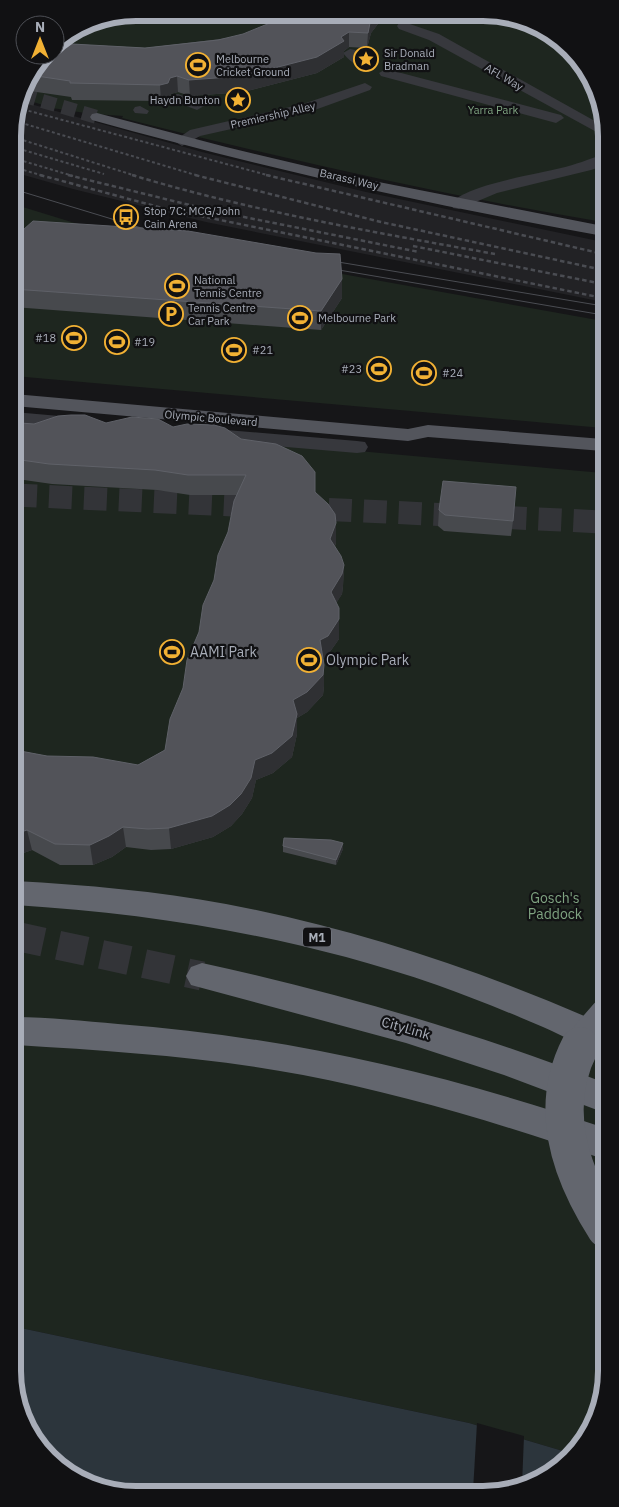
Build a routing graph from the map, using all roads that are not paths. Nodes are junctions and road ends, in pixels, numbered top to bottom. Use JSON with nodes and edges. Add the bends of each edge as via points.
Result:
{"nodes":[{"id":1,"x":404,"y":26,"type":"dead end"},
{"id":2,"x":369,"y":67,"type":"dead end"},
{"id":3,"x":365,"y":87,"type":"dead end"},
{"id":4,"x":178,"y":98,"type":"dead end"},
{"id":5,"x":207,"y":104,"type":"dead end"},
{"id":6,"x":97,"y":118,"type":"tunnel mouth"},
{"id":7,"x":597,"y":129,"type":"edge"},
{"id":8,"x":598,"y":130,"type":"edge"},
{"id":9,"x":182,"y":142,"type":"junction"},
{"id":10,"x":598,"y":162,"type":"edge"},
{"id":11,"x":459,"y":204,"type":"junction"},
{"id":12,"x":598,"y":230,"type":"edge"},
{"id":13,"x":21,"y":401,"type":"edge"},
{"id":14,"x":21,"y":419,"type":"edge"},
{"id":15,"x":408,"y":435,"type":"junction"},
{"id":16,"x":598,"y":445,"type":"edge"},
{"id":17,"x":357,"y":447,"type":"dead end"},
{"id":18,"x":598,"y":459,"type":"edge"},
{"id":19,"x":21,"y":893,"type":"edge"},
{"id":20,"x":202,"y":976,"type":"tunnel mouth"},
{"id":21,"x":598,"y":1021,"type":"edge"},
{"id":22,"x":21,"y":1031,"type":"edge"},
{"id":23,"x":598,"y":1037,"type":"edge"},
{"id":24,"x":598,"y":1095,"type":"edge"},
{"id":25,"x":598,"y":1141,"type":"edge"},
{"id":26,"x":598,"y":1217,"type":"edge"}],
"edges":[{"from":1,"to":7,"type":"street","name":"AFL Way","via":[[434,37]]},
{"from":2,"to":8,"type":"street"},
{"from":3,"to":9,"type":"street","name":"Premiership Alley","via":[[307,108],[195,133]]},
{"from":4,"to":5,"type":"street"},
{"from":6,"to":9,"type":"main road","name":"Barassi Way"},
{"from":9,"to":11,"type":"main road","name":"Barassi Way"},
{"from":10,"to":11,"type":"street","via":[[557,176],[474,194]]},
{"from":11,"to":12,"type":"main road","name":"Barassi Way"},
{"from":13,"to":15,"type":"main road","name":"Olympic Boulevard"},
{"from":14,"to":17,"type":"street"},
{"from":15,"to":16,"type":"main road","name":"Olympic Boulevard","via":[[428,431]]},
{"from":15,"to":18,"type":"main road","name":"Olympic Boulevard","via":[[427,443]]},
{"from":19,"to":23,"type":"highway","number":"M1","via":[[170,907],[314,936],[490,991]]},
{"from":20,"to":24,"type":"highway","name":"CityLink","via":[[470,1047],[529,1066]]},
{"from":21,"to":26,"type":"highway","bridge":true,"via":[[581,1041],[572,1059],[563,1100],[563,1124],[574,1172]]},
{"from":22,"to":25,"type":"highway","via":[[172,1042],[326,1065],[412,1084]]}]}
